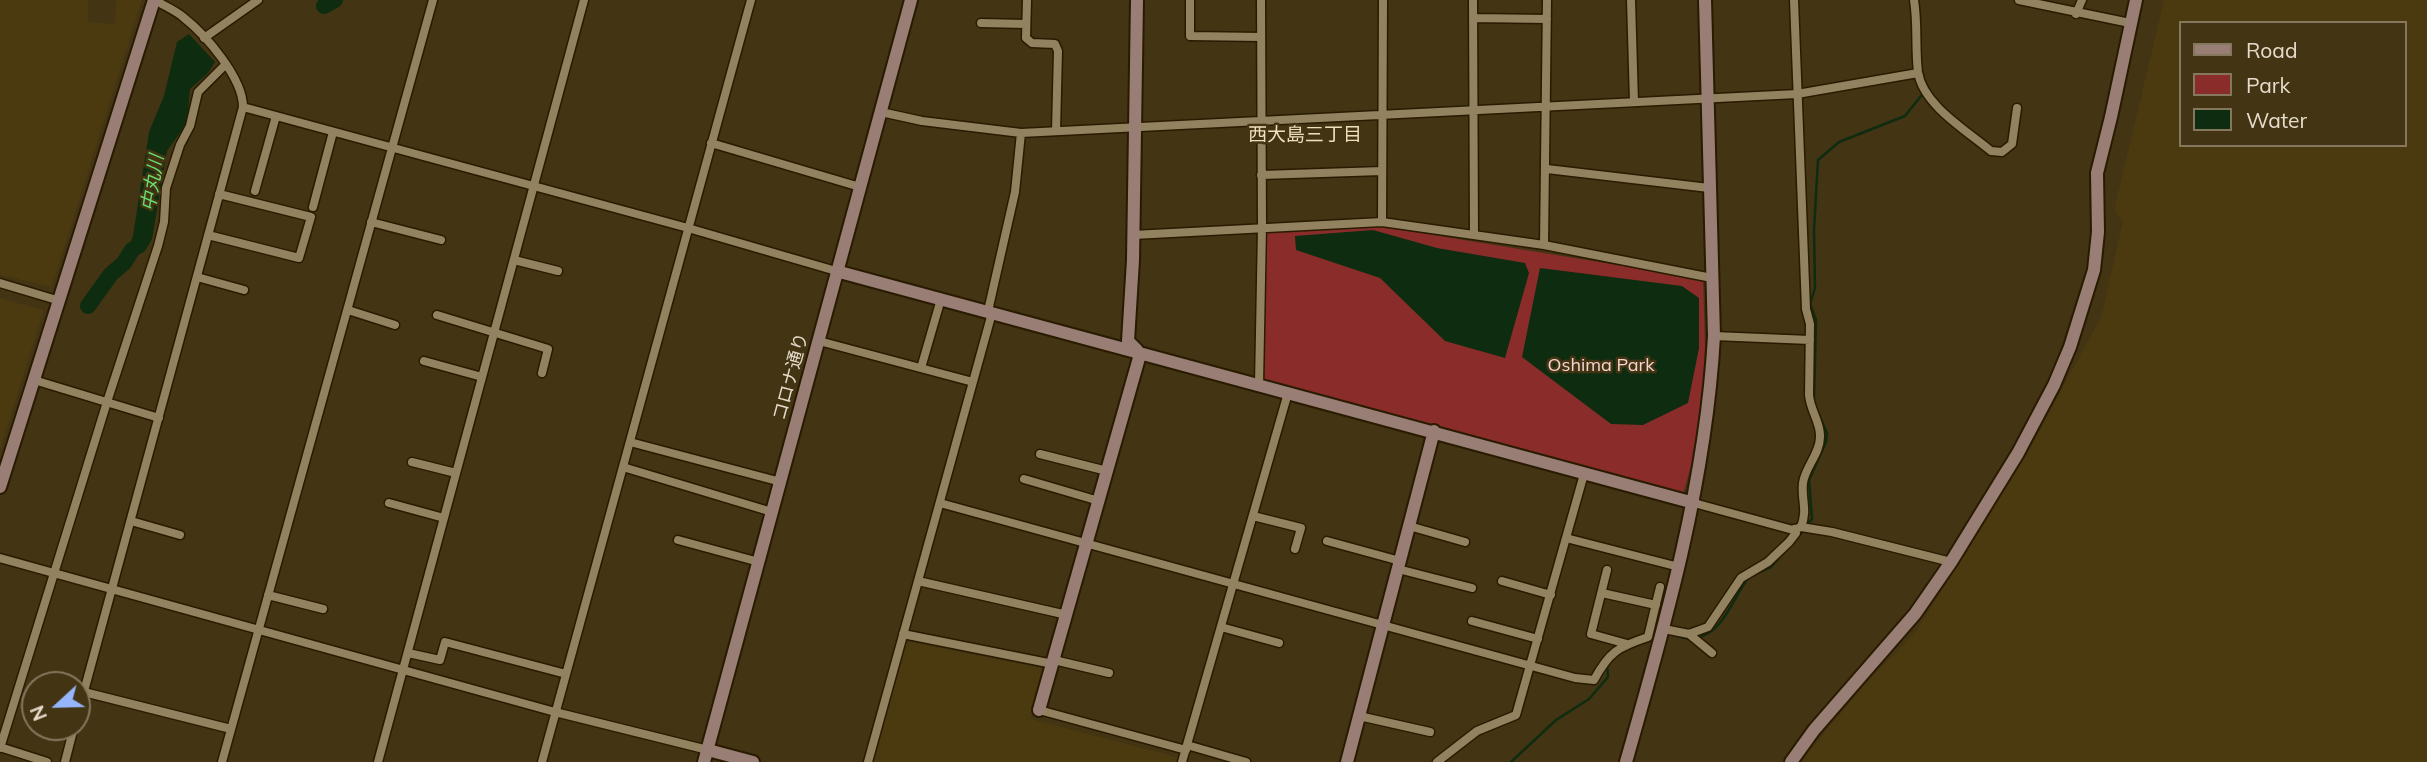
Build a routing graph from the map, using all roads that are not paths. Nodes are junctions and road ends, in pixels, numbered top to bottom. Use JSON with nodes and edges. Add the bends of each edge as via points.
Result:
{"nodes":[{"id":1,"x":155,"y":0,"type":"edge"},
{"id":2,"x":258,"y":0,"type":"edge"},
{"id":3,"x":433,"y":0,"type":"edge"},
{"id":4,"x":584,"y":0,"type":"edge"},
{"id":5,"x":751,"y":0,"type":"edge"},
{"id":6,"x":911,"y":0,"type":"edge"},
{"id":7,"x":1027,"y":0,"type":"edge"},
{"id":8,"x":1138,"y":0,"type":"edge"},
{"id":9,"x":1190,"y":0,"type":"edge"},
{"id":10,"x":1261,"y":0,"type":"edge"},
{"id":11,"x":1383,"y":0,"type":"edge"},
{"id":12,"x":1473,"y":0,"type":"edge"},
{"id":13,"x":1548,"y":0,"type":"edge"},
{"id":14,"x":1632,"y":0,"type":"edge"},
{"id":15,"x":1705,"y":0,"type":"edge"},
{"id":16,"x":1794,"y":0,"type":"edge"},
{"id":17,"x":1914,"y":0,"type":"edge"},
{"id":18,"x":2019,"y":0,"type":"edge"},
{"id":19,"x":2082,"y":0,"type":"edge"},
{"id":20,"x":2136,"y":0,"type":"edge"},
{"id":21,"x":2031,"y":2,"type":"edge"},
{"id":22,"x":2076,"y":13,"type":"junction"},
{"id":23,"x":1473,"y":18,"type":"junction"},
{"id":24,"x":1547,"y":19,"type":"junction"},
{"id":25,"x":981,"y":23,"type":"dead end"},
{"id":26,"x":2130,"y":23,"type":"junction"},
{"id":27,"x":1026,"y":24,"type":"junction"},
{"id":28,"x":1261,"y":37,"type":"junction"},
{"id":29,"x":204,"y":38,"type":"junction"},
{"id":30,"x":225,"y":65,"type":"junction"},
{"id":31,"x":1918,"y":73,"type":"junction"},
{"id":32,"x":1797,"y":94,"type":"junction"},
{"id":33,"x":1707,"y":99,"type":"junction"},
{"id":34,"x":1634,"y":102,"type":"junction"},
{"id":35,"x":1547,"y":106,"type":"junction"},
{"id":36,"x":243,"y":107,"type":"junction"},
{"id":37,"x":2017,"y":108,"type":"dead end"},
{"id":38,"x":1474,"y":110,"type":"junction"},
{"id":39,"x":881,"y":111,"type":"junction"},
{"id":40,"x":1382,"y":114,"type":"junction"},
{"id":41,"x":276,"y":116,"type":"junction"},
{"id":42,"x":1261,"y":120,"type":"junction"},
{"id":43,"x":1134,"y":126,"type":"junction"},
{"id":44,"x":1056,"y":131,"type":"junction"},
{"id":45,"x":333,"y":132,"type":"junction"},
{"id":46,"x":1021,"y":133,"type":"junction"},
{"id":47,"x":711,"y":143,"type":"junction"},
{"id":48,"x":391,"y":149,"type":"junction"},
{"id":49,"x":1547,"y":169,"type":"junction"},
{"id":50,"x":1382,"y":171,"type":"junction"},
{"id":51,"x":1261,"y":176,"type":"junction"},
{"id":52,"x":534,"y":187,"type":"junction"},
{"id":53,"x":860,"y":187,"type":"junction"},
{"id":54,"x":1709,"y":188,"type":"junction"},
{"id":55,"x":255,"y":191,"type":"dead end"},
{"id":56,"x":219,"y":194,"type":"junction"},
{"id":57,"x":313,"y":207,"type":"dead end"},
{"id":58,"x":371,"y":222,"type":"junction"},
{"id":59,"x":1382,"y":222,"type":"junction"},
{"id":60,"x":688,"y":228,"type":"junction"},
{"id":61,"x":1262,"y":228,"type":"junction"},
{"id":62,"x":208,"y":235,"type":"junction"},
{"id":63,"x":1133,"y":235,"type":"junction"},
{"id":64,"x":1474,"y":235,"type":"junction"},
{"id":65,"x":441,"y":240,"type":"dead end"},
{"id":66,"x":1545,"y":245,"type":"junction"},
{"id":67,"x":514,"y":260,"type":"junction"},
{"id":68,"x":558,"y":271,"type":"dead end"},
{"id":69,"x":836,"y":271,"type":"junction"},
{"id":70,"x":197,"y":277,"type":"junction"},
{"id":71,"x":1712,"y":278,"type":"junction"},
{"id":72,"x":0,"y":283,"type":"edge"},
{"id":73,"x":244,"y":290,"type":"dead end"},
{"id":74,"x":941,"y":299,"type":"junction"},
{"id":75,"x":60,"y":301,"type":"junction"},
{"id":76,"x":348,"y":310,"type":"junction"},
{"id":77,"x":990,"y":312,"type":"junction"},
{"id":78,"x":437,"y":315,"type":"dead end"},
{"id":79,"x":395,"y":325,"type":"dead end"},
{"id":80,"x":495,"y":332,"type":"junction"},
{"id":81,"x":1714,"y":336,"type":"junction"},
{"id":82,"x":1810,"y":340,"type":"junction"},
{"id":83,"x":819,"y":341,"type":"junction"},
{"id":84,"x":1137,"y":350,"type":"junction"},
{"id":85,"x":424,"y":361,"type":"dead end"},
{"id":86,"x":921,"y":368,"type":"junction"},
{"id":87,"x":542,"y":373,"type":"dead end"},
{"id":88,"x":482,"y":377,"type":"junction"},
{"id":89,"x":34,"y":380,"type":"junction"},
{"id":90,"x":973,"y":382,"type":"junction"},
{"id":91,"x":1259,"y":385,"type":"junction"},
{"id":92,"x":1288,"y":393,"type":"junction"},
{"id":93,"x":107,"y":401,"type":"junction"},
{"id":94,"x":159,"y":418,"type":"junction"},
{"id":95,"x":1434,"y":431,"type":"junction"},
{"id":96,"x":629,"y":442,"type":"junction"},
{"id":97,"x":1040,"y":454,"type":"dead end"},
{"id":98,"x":412,"y":461,"type":"dead end"},
{"id":99,"x":622,"y":467,"type":"junction"},
{"id":100,"x":1107,"y":471,"type":"junction"},
{"id":101,"x":456,"y":473,"type":"junction"},
{"id":102,"x":1584,"y":474,"type":"junction"},
{"id":103,"x":1024,"y":479,"type":"dead end"},
{"id":104,"x":780,"y":482,"type":"junction"},
{"id":105,"x":0,"y":487,"type":"edge"},
{"id":106,"x":1099,"y":501,"type":"junction"},
{"id":107,"x":389,"y":503,"type":"dead end"},
{"id":108,"x":940,"y":503,"type":"junction"},
{"id":109,"x":1694,"y":503,"type":"junction"},
{"id":110,"x":772,"y":512,"type":"junction"},
{"id":111,"x":1253,"y":516,"type":"junction"},
{"id":112,"x":444,"y":518,"type":"junction"},
{"id":113,"x":131,"y":521,"type":"junction"},
{"id":114,"x":1409,"y":526,"type":"junction"},
{"id":115,"x":1799,"y":527,"type":"junction"},
{"id":116,"x":180,"y":535,"type":"dead end"},
{"id":117,"x":1566,"y":538,"type":"junction"},
{"id":118,"x":678,"y":540,"type":"dead end"},
{"id":119,"x":1327,"y":541,"type":"dead end"},
{"id":120,"x":1465,"y":542,"type":"dead end"},
{"id":121,"x":1086,"y":543,"type":"junction"},
{"id":122,"x":1296,"y":549,"type":"dead end"},
{"id":123,"x":0,"y":558,"type":"edge"},
{"id":124,"x":759,"y":562,"type":"junction"},
{"id":125,"x":1951,"y":562,"type":"junction"},
{"id":126,"x":1399,"y":565,"type":"junction"},
{"id":127,"x":1679,"y":567,"type":"junction"},
{"id":128,"x":1607,"y":570,"type":"dead end"},
{"id":129,"x":54,"y":573,"type":"junction"},
{"id":130,"x":918,"y":581,"type":"junction"},
{"id":131,"x":1502,"y":581,"type":"dead end"},
{"id":132,"x":1233,"y":584,"type":"junction"},
{"id":133,"x":1660,"y":587,"type":"dead end"},
{"id":134,"x":1472,"y":588,"type":"dead end"},
{"id":135,"x":112,"y":590,"type":"junction"},
{"id":136,"x":1602,"y":593,"type":"junction"},
{"id":137,"x":268,"y":595,"type":"junction"},
{"id":138,"x":1550,"y":596,"type":"junction"},
{"id":139,"x":1656,"y":605,"type":"junction"},
{"id":140,"x":323,"y":609,"type":"dead end"},
{"id":141,"x":1067,"y":615,"type":"junction"},
{"id":142,"x":1472,"y":621,"type":"dead end"},
{"id":143,"x":1383,"y":625,"type":"junction"},
{"id":144,"x":1221,"y":627,"type":"junction"},
{"id":145,"x":1664,"y":629,"type":"junction"},
{"id":146,"x":257,"y":631,"type":"junction"},
{"id":147,"x":904,"y":634,"type":"junction"},
{"id":148,"x":1689,"y":634,"type":"junction"},
{"id":149,"x":1538,"y":639,"type":"junction"},
{"id":150,"x":1279,"y":643,"type":"dead end"},
{"id":151,"x":1627,"y":644,"type":"junction"},
{"id":152,"x":408,"y":653,"type":"junction"},
{"id":153,"x":1712,"y":653,"type":"dead end"},
{"id":154,"x":1054,"y":662,"type":"junction"},
{"id":155,"x":1531,"y":666,"type":"junction"},
{"id":156,"x":90,"y":671,"type":"edge"},
{"id":157,"x":403,"y":671,"type":"junction"},
{"id":158,"x":1109,"y":673,"type":"dead end"},
{"id":159,"x":566,"y":674,"type":"junction"},
{"id":160,"x":91,"y":693,"type":"edge"},
{"id":161,"x":1039,"y":710,"type":"joint"},
{"id":162,"x":555,"y":712,"type":"junction"},
{"id":163,"x":1359,"y":716,"type":"junction"},
{"id":164,"x":231,"y":729,"type":"junction"},
{"id":165,"x":1430,"y":732,"type":"dead end"},
{"id":166,"x":70,"y":741,"type":"edge"},
{"id":167,"x":0,"y":747,"type":"edge"},
{"id":168,"x":1186,"y":748,"type":"junction"},
{"id":169,"x":706,"y":756,"type":"edge"},
{"id":170,"x":47,"y":762,"type":"edge"},
{"id":171,"x":65,"y":762,"type":"edge"},
{"id":172,"x":222,"y":762,"type":"edge"},
{"id":173,"x":378,"y":762,"type":"edge"},
{"id":174,"x":542,"y":762,"type":"edge"},
{"id":175,"x":753,"y":762,"type":"edge"},
{"id":176,"x":868,"y":762,"type":"edge"},
{"id":177,"x":1182,"y":762,"type":"edge"},
{"id":178,"x":1246,"y":762,"type":"edge"},
{"id":179,"x":1347,"y":762,"type":"edge"},
{"id":180,"x":1437,"y":762,"type":"edge"},
{"id":181,"x":1626,"y":762,"type":"edge"},
{"id":182,"x":1791,"y":762,"type":"edge"}],
"edges":[{"from":1,"to":29,"type":"street","via":[[183,17]]},
{"from":1,"to":75,"type":"street"},
{"from":2,"to":29,"type":"street"},
{"from":3,"to":48,"type":"street"},
{"from":4,"to":52,"type":"street"},
{"from":5,"to":47,"type":"street"},
{"from":6,"to":39,"type":"street","name":"コロナ通り"},
{"from":7,"to":27,"type":"street"},
{"from":8,"to":43,"type":"street"},
{"from":9,"to":28,"type":"street","via":[[1190,36]]},
{"from":10,"to":28,"type":"street"},
{"from":11,"to":40,"type":"street"},
{"from":12,"to":23,"type":"street"},
{"from":13,"to":24,"type":"street"},
{"from":14,"to":34,"type":"street"},
{"from":15,"to":33,"type":"street"},
{"from":16,"to":32,"type":"street"},
{"from":17,"to":31,"type":"street"},
{"from":18,"to":21,"type":"street"},
{"from":19,"to":22,"type":"street"},
{"from":20,"to":26,"type":"street"},
{"from":21,"to":22,"type":"street"},
{"from":22,"to":26,"type":"street"},
{"from":23,"to":24,"type":"street"},
{"from":23,"to":38,"type":"street"},
{"from":24,"to":35,"type":"street"},
{"from":25,"to":27,"type":"street"},
{"from":26,"to":125,"type":"street","via":[[2097,173],[2096,250],[2085,303],[2049,395]]},
{"from":27,"to":44,"type":"street","via":[[1028,41],[1058,47]]},
{"from":28,"to":42,"type":"street"},
{"from":29,"to":30,"type":"street"},
{"from":30,"to":36,"type":"street","via":[[243,96]]},
{"from":30,"to":93,"type":"street","via":[[198,92],[166,188],[158,246]]},
{"from":31,"to":32,"type":"street"},
{"from":31,"to":37,"type":"street","via":[[1929,100],[1991,150],[2002,152],[2012,144]]},
{"from":32,"to":33,"type":"street"},
{"from":32,"to":82,"type":"street"},
{"from":33,"to":34,"type":"street"},
{"from":33,"to":54,"type":"street"},
{"from":34,"to":35,"type":"street"},
{"from":35,"to":38,"type":"street"},
{"from":35,"to":49,"type":"street"},
{"from":36,"to":41,"type":"street"},
{"from":36,"to":56,"type":"street"},
{"from":38,"to":40,"type":"street"},
{"from":38,"to":64,"type":"street"},
{"from":39,"to":46,"type":"street","via":[[922,121]]},
{"from":39,"to":53,"type":"street","name":"コロナ通り"},
{"from":40,"to":42,"type":"street"},
{"from":40,"to":50,"type":"street"},
{"from":41,"to":45,"type":"street"},
{"from":41,"to":55,"type":"street"},
{"from":42,"to":43,"type":"street"},
{"from":42,"to":51,"type":"street"},
{"from":43,"to":44,"type":"street"},
{"from":43,"to":63,"type":"street"},
{"from":44,"to":46,"type":"street"},
{"from":45,"to":48,"type":"street"},
{"from":45,"to":57,"type":"street"},
{"from":46,"to":77,"type":"street","via":[[1015,192]]},
{"from":47,"to":53,"type":"street"},
{"from":47,"to":60,"type":"street"},
{"from":48,"to":52,"type":"street"},
{"from":48,"to":58,"type":"street"},
{"from":49,"to":54,"type":"street"},
{"from":49,"to":66,"type":"street"},
{"from":50,"to":51,"type":"street"},
{"from":50,"to":59,"type":"street"},
{"from":51,"to":61,"type":"street"},
{"from":52,"to":60,"type":"street"},
{"from":52,"to":67,"type":"street"},
{"from":53,"to":69,"type":"street","name":"コロナ通り"},
{"from":54,"to":71,"type":"street"},
{"from":56,"to":62,"type":"street"},
{"from":56,"to":62,"type":"street","via":[[311,217],[299,258]]},
{"from":58,"to":65,"type":"street"},
{"from":58,"to":76,"type":"street"},
{"from":59,"to":61,"type":"street"},
{"from":59,"to":64,"type":"street"},
{"from":60,"to":69,"type":"street"},
{"from":60,"to":96,"type":"street"},
{"from":61,"to":63,"type":"street"},
{"from":61,"to":91,"type":"street"},
{"from":62,"to":70,"type":"street"},
{"from":63,"to":84,"type":"street","via":[[1128,341]]},
{"from":64,"to":66,"type":"street"},
{"from":66,"to":71,"type":"street"},
{"from":67,"to":68,"type":"street"},
{"from":67,"to":80,"type":"street"},
{"from":69,"to":74,"type":"street"},
{"from":69,"to":83,"type":"street","name":"コロナ通り"},
{"from":70,"to":73,"type":"street"},
{"from":70,"to":94,"type":"street"},
{"from":71,"to":81,"type":"street"},
{"from":72,"to":75,"type":"street"},
{"from":74,"to":77,"type":"street"},
{"from":74,"to":86,"type":"street"},
{"from":75,"to":89,"type":"street"},
{"from":76,"to":79,"type":"street"},
{"from":76,"to":137,"type":"street"},
{"from":77,"to":84,"type":"street"},
{"from":77,"to":90,"type":"street"},
{"from":78,"to":80,"type":"street"},
{"from":80,"to":87,"type":"street","via":[[548,349]]},
{"from":80,"to":88,"type":"street"},
{"from":81,"to":82,"type":"street"},
{"from":81,"to":109,"type":"street"},
{"from":82,"to":115,"type":"street","via":[[1809,395],[1821,439],[1803,483],[1806,514]]},
{"from":83,"to":86,"type":"street"},
{"from":83,"to":104,"type":"street","name":"コロナ通り"},
{"from":84,"to":91,"type":"street"},
{"from":84,"to":100,"type":"street","via":[[1139,358]]},
{"from":85,"to":88,"type":"street"},
{"from":86,"to":90,"type":"street"},
{"from":88,"to":101,"type":"street"},
{"from":89,"to":93,"type":"street"},
{"from":89,"to":105,"type":"street"},
{"from":90,"to":108,"type":"street"},
{"from":91,"to":92,"type":"street"},
{"from":92,"to":95,"type":"street"},
{"from":92,"to":111,"type":"street"},
{"from":93,"to":94,"type":"street"},
{"from":93,"to":129,"type":"street"},
{"from":94,"to":113,"type":"street"},
{"from":95,"to":102,"type":"street"},
{"from":95,"to":114,"type":"street"},
{"from":96,"to":99,"type":"street"},
{"from":96,"to":104,"type":"street"},
{"from":97,"to":100,"type":"street"},
{"from":98,"to":101,"type":"street"},
{"from":99,"to":110,"type":"street"},
{"from":99,"to":159,"type":"street"},
{"from":100,"to":106,"type":"street"},
{"from":101,"to":112,"type":"street"},
{"from":102,"to":109,"type":"street"},
{"from":102,"to":117,"type":"street"},
{"from":103,"to":106,"type":"street"},
{"from":104,"to":110,"type":"street","name":"コロナ通り"},
{"from":106,"to":121,"type":"street"},
{"from":107,"to":112,"type":"street"},
{"from":108,"to":121,"type":"street"},
{"from":108,"to":130,"type":"street"},
{"from":109,"to":115,"type":"street"},
{"from":109,"to":127,"type":"street"},
{"from":110,"to":124,"type":"street","name":"コロナ通り"},
{"from":111,"to":122,"type":"street","via":[[1301,528]]},
{"from":111,"to":132,"type":"street"},
{"from":112,"to":152,"type":"street"},
{"from":113,"to":116,"type":"street"},
{"from":113,"to":135,"type":"street"},
{"from":114,"to":120,"type":"street"},
{"from":114,"to":126,"type":"street"},
{"from":115,"to":125,"type":"street"},
{"from":115,"to":148,"type":"street","via":[[1768,562],[1741,578],[1708,627]]},
{"from":117,"to":127,"type":"street"},
{"from":117,"to":138,"type":"street"},
{"from":118,"to":124,"type":"street"},
{"from":119,"to":126,"type":"street"},
{"from":121,"to":132,"type":"street"},
{"from":121,"to":141,"type":"street"},
{"from":123,"to":129,"type":"street"},
{"from":124,"to":169,"type":"street","name":"コロナ通り"},
{"from":125,"to":182,"type":"street","via":[[1915,614]]},
{"from":126,"to":134,"type":"street"},
{"from":126,"to":143,"type":"street"},
{"from":127,"to":145,"type":"street"},
{"from":128,"to":136,"type":"street"},
{"from":129,"to":135,"type":"street"},
{"from":129,"to":167,"type":"street"},
{"from":130,"to":141,"type":"street"},
{"from":130,"to":147,"type":"street"},
{"from":131,"to":138,"type":"street"},
{"from":132,"to":143,"type":"street"},
{"from":132,"to":144,"type":"street"},
{"from":133,"to":139,"type":"street"},
{"from":135,"to":146,"type":"street"},
{"from":135,"to":156,"type":"street"},
{"from":136,"to":139,"type":"street"},
{"from":136,"to":151,"type":"street","via":[[1591,634]]},
{"from":137,"to":140,"type":"street"},
{"from":137,"to":146,"type":"street"},
{"from":138,"to":149,"type":"street"},
{"from":139,"to":151,"type":"street","via":[[1648,637]]},
{"from":141,"to":154,"type":"street"},
{"from":142,"to":149,"type":"street"},
{"from":143,"to":155,"type":"street"},
{"from":143,"to":163,"type":"street"},
{"from":144,"to":150,"type":"street"},
{"from":144,"to":168,"type":"street"},
{"from":145,"to":148,"type":"street"},
{"from":145,"to":181,"type":"street"},
{"from":146,"to":157,"type":"street"},
{"from":146,"to":164,"type":"street"},
{"from":147,"to":154,"type":"street"},
{"from":147,"to":176,"type":"street"},
{"from":148,"to":153,"type":"street"},
{"from":149,"to":155,"type":"street"},
{"from":151,"to":155,"type":"street","via":[[1608,657],[1594,680]]},
{"from":152,"to":157,"type":"street"},
{"from":152,"to":159,"type":"street","via":[[440,660],[445,642]]},
{"from":154,"to":158,"type":"street"},
{"from":154,"to":161,"type":"street"},
{"from":155,"to":180,"type":"street","via":[[1516,715],[1477,731]]},
{"from":157,"to":162,"type":"street"},
{"from":157,"to":173,"type":"street"},
{"from":159,"to":162,"type":"street"},
{"from":160,"to":164,"type":"street"},
{"from":161,"to":168,"type":"street"},
{"from":162,"to":169,"type":"street"},
{"from":162,"to":174,"type":"street"},
{"from":163,"to":165,"type":"street"},
{"from":163,"to":179,"type":"street"},
{"from":164,"to":172,"type":"street"},
{"from":166,"to":171,"type":"street"},
{"from":167,"to":170,"type":"street"},
{"from":168,"to":177,"type":"street"},
{"from":168,"to":178,"type":"street"},
{"from":169,"to":175,"type":"street"}]}
